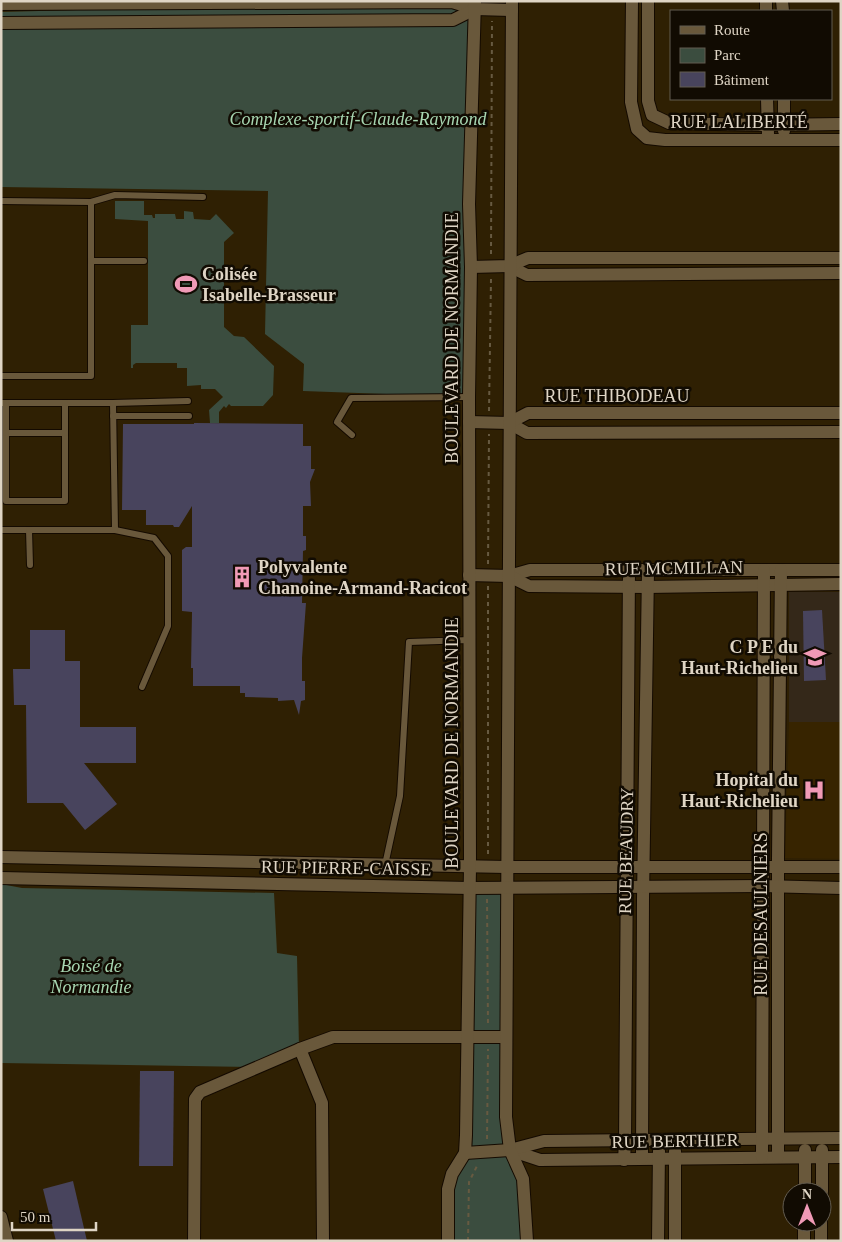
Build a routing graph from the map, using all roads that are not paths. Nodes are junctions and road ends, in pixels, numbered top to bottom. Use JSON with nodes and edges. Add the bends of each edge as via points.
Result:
{"nodes":[{"id":1,"x":632,"y":1,"type":"edge"},
{"id":2,"x":648,"y":1,"type":"edge"},
{"id":3,"x":334,"y":2,"type":"edge"},
{"id":4,"x":1,"y":4,"type":"edge"},
{"id":5,"x":475,"y":5,"type":"edge"},
{"id":6,"x":512,"y":6,"type":"edge"},
{"id":7,"x":335,"y":21,"type":"junction"},
{"id":8,"x":1,"y":23,"type":"edge"},
{"id":9,"x":767,"y":100,"type":"edge"},
{"id":10,"x":784,"y":100,"type":"edge"},
{"id":11,"x":652,"y":114,"type":"junction"},
{"id":12,"x":784,"y":124,"type":"junction"},
{"id":13,"x":841,"y":124,"type":"edge"},
{"id":14,"x":767,"y":125,"type":"junction"},
{"id":15,"x":639,"y":131,"type":"junction"},
{"id":16,"x":769,"y":140,"type":"junction"},
{"id":17,"x":841,"y":140,"type":"edge"},
{"id":18,"x":785,"y":141,"type":"junction"},
{"id":19,"x":203,"y":197,"type":"dead end"},
{"id":20,"x":1,"y":201,"type":"edge"},
{"id":21,"x":91,"y":202,"type":"junction"},
{"id":22,"x":706,"y":258,"type":"junction"},
{"id":23,"x":841,"y":258,"type":"edge"},
{"id":24,"x":144,"y":260,"type":"dead end"},
{"id":25,"x":91,"y":261,"type":"junction"},
{"id":26,"x":509,"y":266,"type":"junction"},
{"id":27,"x":471,"y":267,"type":"junction"},
{"id":28,"x":841,"y":273,"type":"edge"},
{"id":29,"x":706,"y":274,"type":"junction"},
{"id":30,"x":1,"y":376,"type":"edge"},
{"id":31,"x":469,"y":397,"type":"junction"},
{"id":32,"x":188,"y":401,"type":"dead end"},
{"id":33,"x":4,"y":403,"type":"edge"},
{"id":34,"x":64,"y":403,"type":"junction"},
{"id":35,"x":113,"y":403,"type":"junction"},
{"id":36,"x":841,"y":413,"type":"edge"},
{"id":37,"x":728,"y":414,"type":"junction"},
{"id":38,"x":114,"y":416,"type":"junction"},
{"id":39,"x":189,"y":416,"type":"dead end"},
{"id":40,"x":469,"y":422,"type":"junction"},
{"id":41,"x":509,"y":423,"type":"junction"},
{"id":42,"x":6,"y":432,"type":"junction"},
{"id":43,"x":65,"y":432,"type":"junction"},
{"id":44,"x":727,"y":432,"type":"junction"},
{"id":45,"x":841,"y":432,"type":"edge"},
{"id":46,"x":352,"y":435,"type":"dead end"},
{"id":47,"x":1,"y":530,"type":"edge"},
{"id":48,"x":29,"y":530,"type":"junction"},
{"id":49,"x":115,"y":530,"type":"junction"},
{"id":50,"x":30,"y":565,"type":"dead end"},
{"id":51,"x":629,"y":570,"type":"junction"},
{"id":52,"x":764,"y":570,"type":"junction"},
{"id":53,"x":781,"y":570,"type":"junction"},
{"id":54,"x":841,"y":570,"type":"edge"},
{"id":55,"x":648,"y":571,"type":"junction"},
{"id":56,"x":469,"y":575,"type":"junction"},
{"id":57,"x":510,"y":576,"type":"junction"},
{"id":58,"x":841,"y":584,"type":"edge"},
{"id":59,"x":764,"y":585,"type":"junction"},
{"id":60,"x":781,"y":585,"type":"junction"},
{"id":61,"x":629,"y":587,"type":"junction"},
{"id":62,"x":647,"y":587,"type":"junction"},
{"id":63,"x":470,"y":640,"type":"junction"},
{"id":64,"x":142,"y":687,"type":"dead end"},
{"id":65,"x":628,"y":714,"type":"junction"},
{"id":66,"x":646,"y":714,"type":"junction"},
{"id":67,"x":764,"y":736,"type":"junction"},
{"id":68,"x":779,"y":737,"type":"junction"},
{"id":69,"x":1,"y":856,"type":"edge"},
{"id":70,"x":194,"y":861,"type":"junction"},
{"id":71,"x":272,"y":862,"type":"junction"},
{"id":72,"x":340,"y":864,"type":"junction"},
{"id":73,"x":385,"y":865,"type":"junction"},
{"id":74,"x":470,"y":866,"type":"junction"},
{"id":75,"x":763,"y":866,"type":"junction"},
{"id":76,"x":778,"y":866,"type":"junction"},
{"id":77,"x":506,"y":867,"type":"junction"},
{"id":78,"x":626,"y":867,"type":"junction"},
{"id":79,"x":643,"y":867,"type":"junction"},
{"id":80,"x":841,"y":867,"type":"edge"},
{"id":81,"x":1,"y":878,"type":"edge"},
{"id":82,"x":193,"y":882,"type":"junction"},
{"id":83,"x":270,"y":884,"type":"junction"},
{"id":84,"x":339,"y":885,"type":"junction"},
{"id":85,"x":385,"y":886,"type":"junction"},
{"id":86,"x":762,"y":886,"type":"junction"},
{"id":87,"x":779,"y":886,"type":"junction"},
{"id":88,"x":506,"y":887,"type":"junction"},
{"id":89,"x":626,"y":887,"type":"junction"},
{"id":90,"x":643,"y":887,"type":"junction"},
{"id":91,"x":469,"y":888,"type":"junction"},
{"id":92,"x":841,"y":888,"type":"edge"},
{"id":93,"x":626,"y":988,"type":"junction"},
{"id":94,"x":642,"y":988,"type":"junction"},
{"id":95,"x":763,"y":1031,"type":"junction"},
{"id":96,"x":779,"y":1031,"type":"junction"},
{"id":97,"x":506,"y":1037,"type":"junction"},
{"id":98,"x":468,"y":1038,"type":"junction"},
{"id":99,"x":300,"y":1050,"type":"junction"},
{"id":100,"x":626,"y":1055,"type":"junction"},
{"id":101,"x":642,"y":1055,"type":"junction"},
{"id":102,"x":821,"y":1138,"type":"junction"},
{"id":103,"x":841,"y":1138,"type":"edge"},
{"id":104,"x":762,"y":1139,"type":"junction"},
{"id":105,"x":778,"y":1139,"type":"junction"},
{"id":106,"x":805,"y":1139,"type":"junction"},
{"id":107,"x":642,"y":1140,"type":"junction"},
{"id":108,"x":659,"y":1140,"type":"junction"},
{"id":109,"x":626,"y":1141,"type":"junction"},
{"id":110,"x":674,"y":1141,"type":"junction"},
{"id":111,"x":510,"y":1150,"type":"junction"},
{"id":112,"x":465,"y":1153,"type":"junction"},
{"id":113,"x":822,"y":1157,"type":"junction"},
{"id":114,"x":841,"y":1157,"type":"edge"},
{"id":115,"x":642,"y":1158,"type":"junction"},
{"id":116,"x":762,"y":1158,"type":"junction"},
{"id":117,"x":778,"y":1158,"type":"junction"},
{"id":118,"x":805,"y":1158,"type":"junction"},
{"id":119,"x":658,"y":1159,"type":"junction"},
{"id":120,"x":675,"y":1159,"type":"junction"},
{"id":121,"x":624,"y":1160,"type":"junction"},
{"id":122,"x":805,"y":1182,"type":"edge"},
{"id":123,"x":822,"y":1182,"type":"edge"},
{"id":124,"x":1,"y":1217,"type":"edge"},
{"id":125,"x":7,"y":1241,"type":"edge"},
{"id":126,"x":194,"y":1241,"type":"edge"},
{"id":127,"x":322,"y":1241,"type":"edge"},
{"id":128,"x":448,"y":1241,"type":"edge"},
{"id":129,"x":527,"y":1241,"type":"edge"},
{"id":130,"x":658,"y":1241,"type":"edge"},
{"id":131,"x":675,"y":1241,"type":"edge"}],
"edges":[{"from":1,"to":15,"type":"street","via":[[631,102]]},
{"from":2,"to":11,"type":"street","name":"RUE LALIBERTÉ","via":[[648,101]]},
{"from":3,"to":4,"type":"street"},
{"from":3,"to":5,"type":"street","via":[[452,2]]},
{"from":3,"to":7,"type":"street"},
{"from":5,"to":6,"type":"street","via":[[492,10]]},
{"from":5,"to":7,"type":"street","via":[[453,20]]},
{"from":5,"to":27,"type":"street","name":"BOULEVARD DE NORMANDIE","via":[[469,204]]},
{"from":6,"to":26,"type":"street"},
{"from":7,"to":8,"type":"street"},
{"from":9,"to":14,"type":"street"},
{"from":10,"to":12,"type":"street"},
{"from":11,"to":14,"type":"street","name":"RUE LALIBERTÉ","via":[[669,123]]},
{"from":11,"to":15,"type":"street","name":"RUE LALIBERTÉ"},
{"from":12,"to":13,"type":"street","name":"RUE LALIBERTÉ"},
{"from":12,"to":14,"type":"street","name":"RUE LALIBERTÉ"},
{"from":12,"to":18,"type":"street"},
{"from":14,"to":16,"type":"street"},
{"from":15,"to":16,"type":"street","name":"RUE LALIBERTÉ","via":[[647,138],[665,140]]},
{"from":16,"to":18,"type":"street","name":"RUE LALIBERTÉ"},
{"from":17,"to":18,"type":"street","name":"RUE LALIBERTÉ"},
{"from":19,"to":21,"type":"lane","via":[[115,195]]},
{"from":20,"to":21,"type":"lane"},
{"from":21,"to":25,"type":"lane"},
{"from":22,"to":23,"type":"street"},
{"from":22,"to":26,"type":"street","via":[[528,258]]},
{"from":22,"to":29,"type":"street"},
{"from":24,"to":25,"type":"lane"},
{"from":25,"to":30,"type":"lane","via":[[91,376]]},
{"from":26,"to":27,"type":"street"},
{"from":26,"to":29,"type":"street","via":[[528,275]]},
{"from":26,"to":41,"type":"street"},
{"from":27,"to":31,"type":"street","name":"BOULEVARD DE NORMANDIE"},
{"from":28,"to":29,"type":"street"},
{"from":31,"to":40,"type":"street","name":"BOULEVARD DE NORMANDIE"},
{"from":31,"to":46,"type":"lane","via":[[351,398],[337,422]]},
{"from":32,"to":35,"type":"lane"},
{"from":33,"to":34,"type":"lane"},
{"from":33,"to":42,"type":"lane"},
{"from":34,"to":35,"type":"lane"},
{"from":34,"to":43,"type":"lane"},
{"from":35,"to":38,"type":"lane"},
{"from":36,"to":37,"type":"street","name":"RUE THIBODEAU"},
{"from":37,"to":41,"type":"street","name":"RUE THIBODEAU","via":[[528,413]]},
{"from":37,"to":44,"type":"street"},
{"from":38,"to":39,"type":"lane"},
{"from":38,"to":49,"type":"lane"},
{"from":40,"to":41,"type":"street","name":"RUE THIBODEAU"},
{"from":40,"to":56,"type":"street","name":"BOULEVARD DE NORMANDIE"},
{"from":41,"to":44,"type":"street","name":"RUE THIBODEAU","via":[[528,433]]},
{"from":41,"to":57,"type":"street"},
{"from":42,"to":43,"type":"lane"},
{"from":42,"to":43,"type":"lane","via":[[6,501],[65,501]]},
{"from":44,"to":45,"type":"street","name":"RUE THIBODEAU"},
{"from":47,"to":48,"type":"lane"},
{"from":48,"to":49,"type":"lane"},
{"from":48,"to":50,"type":"lane"},
{"from":49,"to":64,"type":"lane","via":[[154,538],[168,556],[168,626]]},
{"from":51,"to":55,"type":"street","name":"RUE MCMILLAN"},
{"from":51,"to":57,"type":"street","name":"RUE MCMILLAN","via":[[530,570]]},
{"from":51,"to":61,"type":"street","name":"RUE BEAUDRY"},
{"from":52,"to":53,"type":"street","name":"RUE MCMILLAN"},
{"from":52,"to":55,"type":"street","name":"RUE MCMILLAN"},
{"from":52,"to":59,"type":"street","name":"RUE DESAULNIERS"},
{"from":53,"to":54,"type":"street","name":"RUE MCMILLAN"},
{"from":53,"to":60,"type":"street","name":"RUE DESAULNIERS"},
{"from":55,"to":62,"type":"street","name":"RUE BEAUDRY"},
{"from":56,"to":57,"type":"street","name":"RUE MCMILLAN"},
{"from":56,"to":63,"type":"street","name":"BOULEVARD DE NORMANDIE"},
{"from":57,"to":61,"type":"street","name":"RUE MCMILLAN","via":[[529,586]]},
{"from":57,"to":77,"type":"street"},
{"from":58,"to":60,"type":"street","name":"RUE MCMILLAN"},
{"from":59,"to":60,"type":"street","name":"RUE MCMILLAN"},
{"from":59,"to":62,"type":"street","name":"RUE MCMILLAN"},
{"from":59,"to":67,"type":"street","name":"RUE DESAULNIERS"},
{"from":60,"to":68,"type":"street","name":"RUE DESAULNIERS"},
{"from":61,"to":62,"type":"street","name":"RUE MCMILLAN"},
{"from":61,"to":65,"type":"street","name":"RUE BEAUDRY"},
{"from":62,"to":66,"type":"street","name":"RUE BEAUDRY"},
{"from":63,"to":73,"type":"lane","via":[[409,642],[400,796]]},
{"from":63,"to":74,"type":"street","name":"BOULEVARD DE NORMANDIE"},
{"from":65,"to":66,"type":"street"},
{"from":65,"to":78,"type":"street","name":"RUE BEAUDRY"},
{"from":66,"to":79,"type":"street","name":"RUE BEAUDRY"},
{"from":67,"to":68,"type":"lane"},
{"from":67,"to":75,"type":"street","name":"RUE DESAULNIERS"},
{"from":68,"to":76,"type":"street","name":"RUE DESAULNIERS"},
{"from":69,"to":70,"type":"street","name":"RUE PIERRE-CAISSE"},
{"from":70,"to":71,"type":"street","name":"RUE PIERRE-CAISSE"},
{"from":70,"to":82,"type":"street"},
{"from":71,"to":72,"type":"street","name":"RUE PIERRE-CAISSE"},
{"from":71,"to":83,"type":"street"},
{"from":72,"to":73,"type":"street","name":"RUE PIERRE-CAISSE"},
{"from":72,"to":84,"type":"street"},
{"from":73,"to":74,"type":"street","name":"RUE PIERRE-CAISSE"},
{"from":73,"to":85,"type":"street"},
{"from":74,"to":77,"type":"street","name":"RUE PIERRE-CAISSE"},
{"from":74,"to":91,"type":"street","name":"BOULEVARD DE NORMANDIE"},
{"from":75,"to":76,"type":"street","name":"RUE PIERRE-CAISSE"},
{"from":75,"to":79,"type":"street","name":"RUE PIERRE-CAISSE"},
{"from":75,"to":86,"type":"street","name":"RUE DESAULNIERS"},
{"from":76,"to":80,"type":"street","name":"RUE PIERRE-CAISSE"},
{"from":76,"to":87,"type":"street","name":"RUE DESAULNIERS"},
{"from":77,"to":78,"type":"street","name":"RUE PIERRE-CAISSE"},
{"from":77,"to":88,"type":"street"},
{"from":78,"to":79,"type":"street","name":"RUE PIERRE-CAISSE"},
{"from":78,"to":89,"type":"street","name":"RUE BEAUDRY"},
{"from":79,"to":90,"type":"street","name":"RUE BEAUDRY"},
{"from":81,"to":82,"type":"street","name":"RUE PIERRE-CAISSE"},
{"from":82,"to":83,"type":"street","name":"RUE PIERRE-CAISSE"},
{"from":83,"to":84,"type":"street","name":"RUE PIERRE-CAISSE"},
{"from":84,"to":85,"type":"street","name":"RUE PIERRE-CAISSE"},
{"from":85,"to":91,"type":"street","name":"RUE PIERRE-CAISSE"},
{"from":86,"to":87,"type":"street","name":"RUE PIERRE-CAISSE"},
{"from":86,"to":90,"type":"street","name":"RUE PIERRE-CAISSE"},
{"from":86,"to":95,"type":"street","name":"RUE DESAULNIERS"},
{"from":87,"to":92,"type":"street","name":"RUE PIERRE-CAISSE"},
{"from":87,"to":96,"type":"street","name":"RUE DESAULNIERS"},
{"from":88,"to":89,"type":"street","name":"RUE PIERRE-CAISSE"},
{"from":88,"to":91,"type":"street","name":"RUE PIERRE-CAISSE"},
{"from":88,"to":97,"type":"street"},
{"from":89,"to":90,"type":"street","name":"RUE PIERRE-CAISSE"},
{"from":89,"to":93,"type":"street","name":"RUE BEAUDRY"},
{"from":90,"to":94,"type":"street","name":"RUE BEAUDRY"},
{"from":91,"to":98,"type":"street","name":"BOULEVARD DE NORMANDIE"},
{"from":93,"to":94,"type":"street"},
{"from":93,"to":100,"type":"street","name":"RUE BEAUDRY"},
{"from":94,"to":101,"type":"street","name":"RUE BEAUDRY"},
{"from":95,"to":96,"type":"street"},
{"from":95,"to":104,"type":"street","name":"RUE DESAULNIERS"},
{"from":96,"to":105,"type":"street","name":"RUE DESAULNIERS"},
{"from":97,"to":98,"type":"street"},
{"from":97,"to":111,"type":"street","via":[[506,1117]]},
{"from":98,"to":99,"type":"street","via":[[333,1037]]},
{"from":98,"to":112,"type":"street","name":"BOULEVARD DE NORMANDIE"},
{"from":99,"to":126,"type":"street","via":[[200,1092],[195,1099]]},
{"from":99,"to":127,"type":"street","via":[[322,1103]]},
{"from":100,"to":101,"type":"street"},
{"from":100,"to":109,"type":"street","name":"RUE BEAUDRY"},
{"from":101,"to":107,"type":"street","name":"RUE BEAUDRY"},
{"from":102,"to":103,"type":"street","name":"RUE BERTHIER"},
{"from":102,"to":106,"type":"street","name":"RUE BERTHIER"},
{"from":102,"to":113,"type":"street"},
{"from":104,"to":105,"type":"street","name":"RUE BERTHIER"},
{"from":104,"to":110,"type":"street","name":"RUE BERTHIER"},
{"from":104,"to":116,"type":"street","name":"RUE DESAULNIERS"},
{"from":105,"to":106,"type":"street","name":"RUE BERTHIER"},
{"from":105,"to":117,"type":"street","name":"RUE DESAULNIERS"},
{"from":106,"to":118,"type":"street"},
{"from":107,"to":108,"type":"street","name":"RUE BERTHIER"},
{"from":107,"to":109,"type":"street","name":"RUE BERTHIER"},
{"from":107,"to":115,"type":"street","name":"RUE BEAUDRY"},
{"from":108,"to":110,"type":"street","name":"RUE BERTHIER"},
{"from":108,"to":119,"type":"street"},
{"from":109,"to":111,"type":"street","name":"RUE BERTHIER","via":[[544,1141]]},
{"from":109,"to":121,"type":"street","name":"RUE BEAUDRY"},
{"from":110,"to":120,"type":"street"},
{"from":111,"to":112,"type":"street","name":"RUE BERTHIER"},
{"from":111,"to":121,"type":"street","name":"RUE BERTHIER","via":[[540,1160]]},
{"from":111,"to":129,"type":"street","via":[[523,1179]]},
{"from":112,"to":128,"type":"street","via":[[452,1174],[448,1189]]},
{"from":113,"to":114,"type":"street","name":"RUE BERTHIER"},
{"from":113,"to":118,"type":"street","name":"RUE BERTHIER"},
{"from":113,"to":123,"type":"street"},
{"from":115,"to":119,"type":"street","name":"RUE BERTHIER"},
{"from":115,"to":121,"type":"street","name":"RUE BERTHIER"},
{"from":116,"to":117,"type":"street","name":"RUE BERTHIER"},
{"from":116,"to":120,"type":"street","name":"RUE BERTHIER"},
{"from":117,"to":118,"type":"street","name":"RUE BERTHIER"},
{"from":118,"to":122,"type":"street"},
{"from":119,"to":120,"type":"street","name":"RUE BERTHIER"},
{"from":119,"to":130,"type":"street"},
{"from":120,"to":131,"type":"street"},
{"from":124,"to":125,"type":"street"}]}
